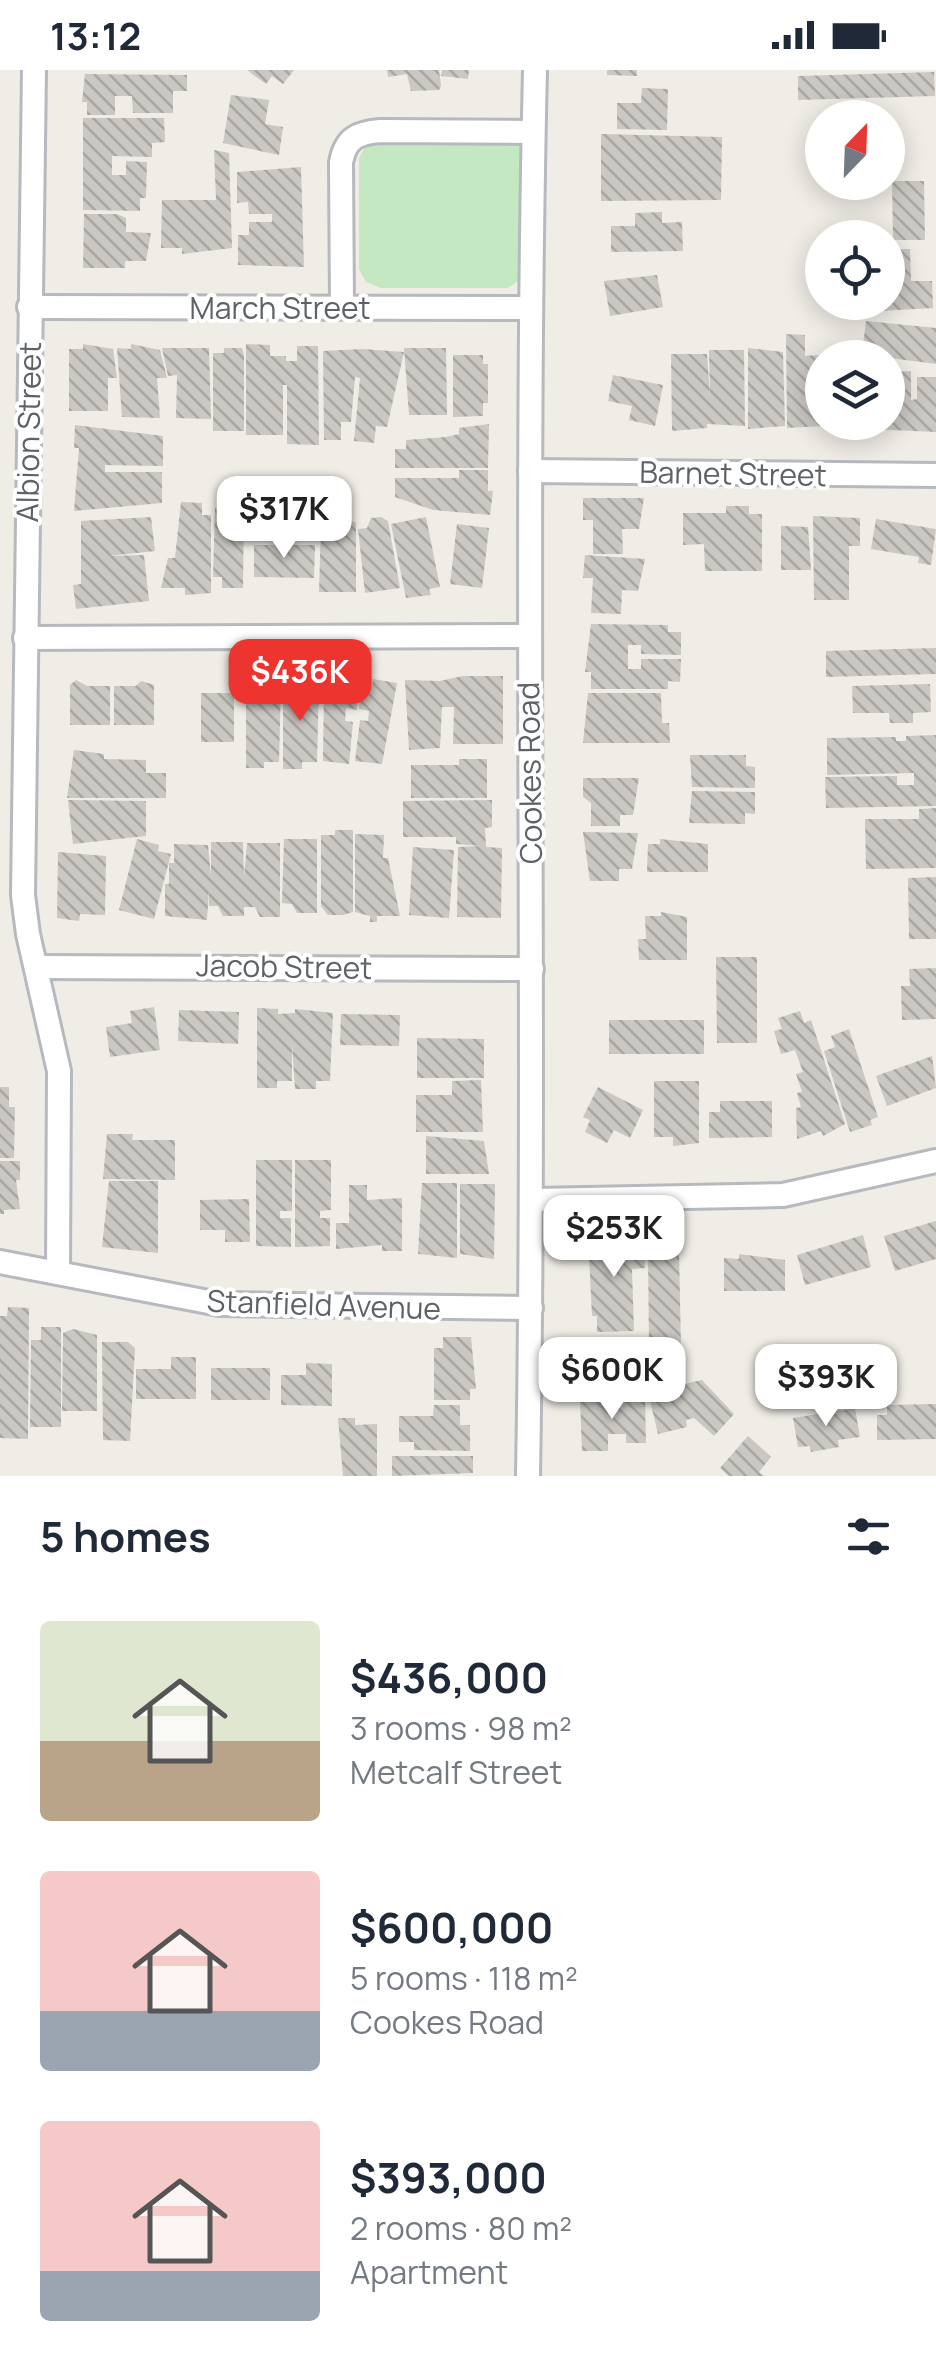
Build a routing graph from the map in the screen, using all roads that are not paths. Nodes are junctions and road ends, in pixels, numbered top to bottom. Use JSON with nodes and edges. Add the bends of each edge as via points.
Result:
{"nodes":[{"id":1,"x":34,"y":70,"type":"edge"},
{"id":2,"x":535,"y":70,"type":"edge"},
{"id":3,"x":533,"y":132,"type":"junction"},
{"id":4,"x":342,"y":307,"type":"junction"},
{"id":5,"x":30,"y":308,"type":"junction"},
{"id":6,"x":530,"y":308,"type":"junction"},
{"id":7,"x":530,"y":471,"type":"junction"},
{"id":8,"x":936,"y":475,"type":"edge"},
{"id":9,"x":527,"y":636,"type":"junction"},
{"id":10,"x":25,"y":638,"type":"junction"},
{"id":11,"x":12,"y":895,"type":"edge"},
{"id":12,"x":37,"y":967,"type":"junction"},
{"id":13,"x":532,"y":969,"type":"junction"},
{"id":14,"x":936,"y":1161,"type":"edge"},
{"id":15,"x":534,"y":1200,"type":"junction"},
{"id":16,"x":0,"y":1262,"type":"edge"},
{"id":17,"x":58,"y":1270,"type":"junction"},
{"id":18,"x":531,"y":1308,"type":"junction"},
{"id":19,"x":528,"y":1476,"type":"edge"}],
"edges":[{"from":1,"to":5,"type":"street","name":"Albion Street"},
{"from":2,"to":3,"type":"street","name":"Cookes Road"},
{"from":3,"to":4,"type":"street","via":[[380,131],[360,133],[345,144]]},
{"from":3,"to":6,"type":"street","name":"Cookes Road"},
{"from":4,"to":5,"type":"street","name":"March Street"},
{"from":4,"to":6,"type":"street","name":"March Street"},
{"from":5,"to":10,"type":"street","name":"Albion Street"},
{"from":6,"to":7,"type":"street","name":"Cookes Road"},
{"from":7,"to":8,"type":"street","name":"Barnet Street"},
{"from":7,"to":9,"type":"street","name":"Cookes Road"},
{"from":9,"to":10,"type":"street"},
{"from":9,"to":13,"type":"street","name":"Cookes Road"},
{"from":10,"to":11,"type":"street","name":"Albion Street"},
{"from":11,"to":12,"type":"street","name":"Albion Street"},
{"from":12,"to":13,"type":"street","name":"Jacob Street"},
{"from":12,"to":17,"type":"street","name":"Albion Street","via":[[58,1071]]},
{"from":13,"to":15,"type":"street","name":"Cookes Road"},
{"from":14,"to":15,"type":"street","via":[[783,1195]]},
{"from":15,"to":18,"type":"street","name":"Cookes Road"},
{"from":16,"to":17,"type":"street","name":"Stanfield Avenue"},
{"from":17,"to":18,"type":"street","name":"Stanfield Avenue","via":[[220,1304]]},
{"from":18,"to":19,"type":"street","name":"Cookes Road"}]}
